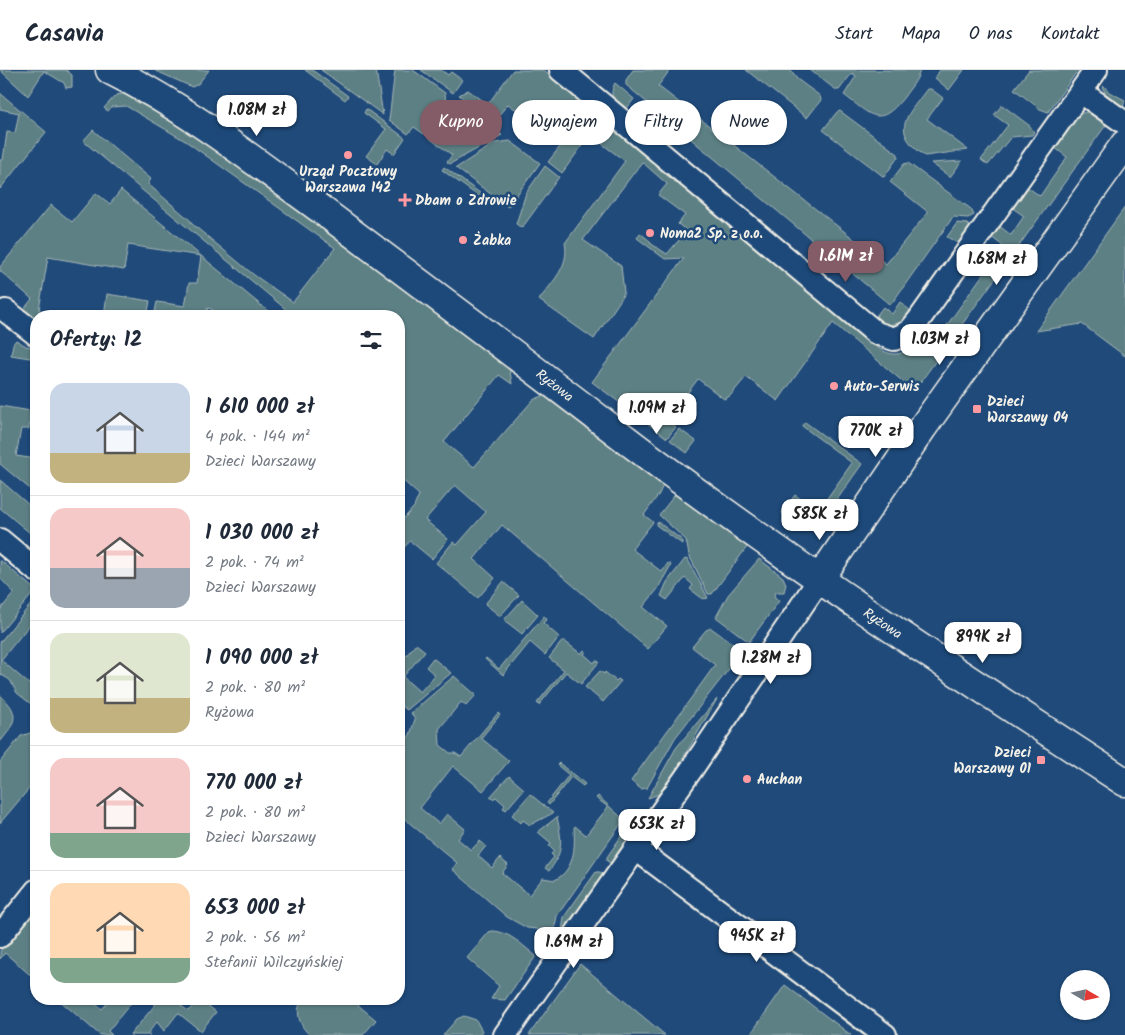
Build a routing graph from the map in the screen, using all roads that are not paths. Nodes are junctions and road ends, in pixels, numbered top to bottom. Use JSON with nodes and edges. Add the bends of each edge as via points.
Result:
{"nodes":[{"id":1,"x":110,"y":70,"type":"edge"},
{"id":2,"x":561,"y":70,"type":"edge"},
{"id":3,"x":1096,"y":70,"type":"edge"},
{"id":4,"x":1081,"y":92,"type":"junction"},
{"id":5,"x":1125,"y":123,"type":"edge"},
{"id":6,"x":1125,"y":144,"type":"edge"},
{"id":7,"x":6,"y":311,"type":"dead end"},
{"id":8,"x":30,"y":329,"type":"edge"},
{"id":9,"x":0,"y":540,"type":"edge"},
{"id":10,"x":30,"y":565,"type":"edge"},
{"id":11,"x":819,"y":580,"type":"junction"},
{"id":12,"x":1125,"y":782,"type":"edge"},
{"id":13,"x":636,"y":848,"type":"junction"},
{"id":14,"x":30,"y":898,"type":"edge"},
{"id":15,"x":0,"y":936,"type":"edge"},
{"id":16,"x":505,"y":1035,"type":"edge"},
{"id":17,"x":884,"y":1035,"type":"edge"}],
"edges":[{"from":1,"to":11,"type":"street","name":"Ryżowa","via":[[169,102],[218,134]]},
{"from":2,"to":4,"type":"street","via":[[876,333],[894,339],[909,332],[918,321]]},
{"from":3,"to":4,"type":"street"},
{"from":4,"to":5,"type":"street"},
{"from":6,"to":11,"type":"street","via":[[923,427]]},
{"from":7,"to":8,"type":"street"},
{"from":9,"to":10,"type":"street"},
{"from":11,"to":12,"type":"street","name":"Ryżowa"},
{"from":11,"to":13,"type":"street"},
{"from":13,"to":16,"type":"street"},
{"from":13,"to":17,"type":"street"},
{"from":14,"to":15,"type":"street"}]}
